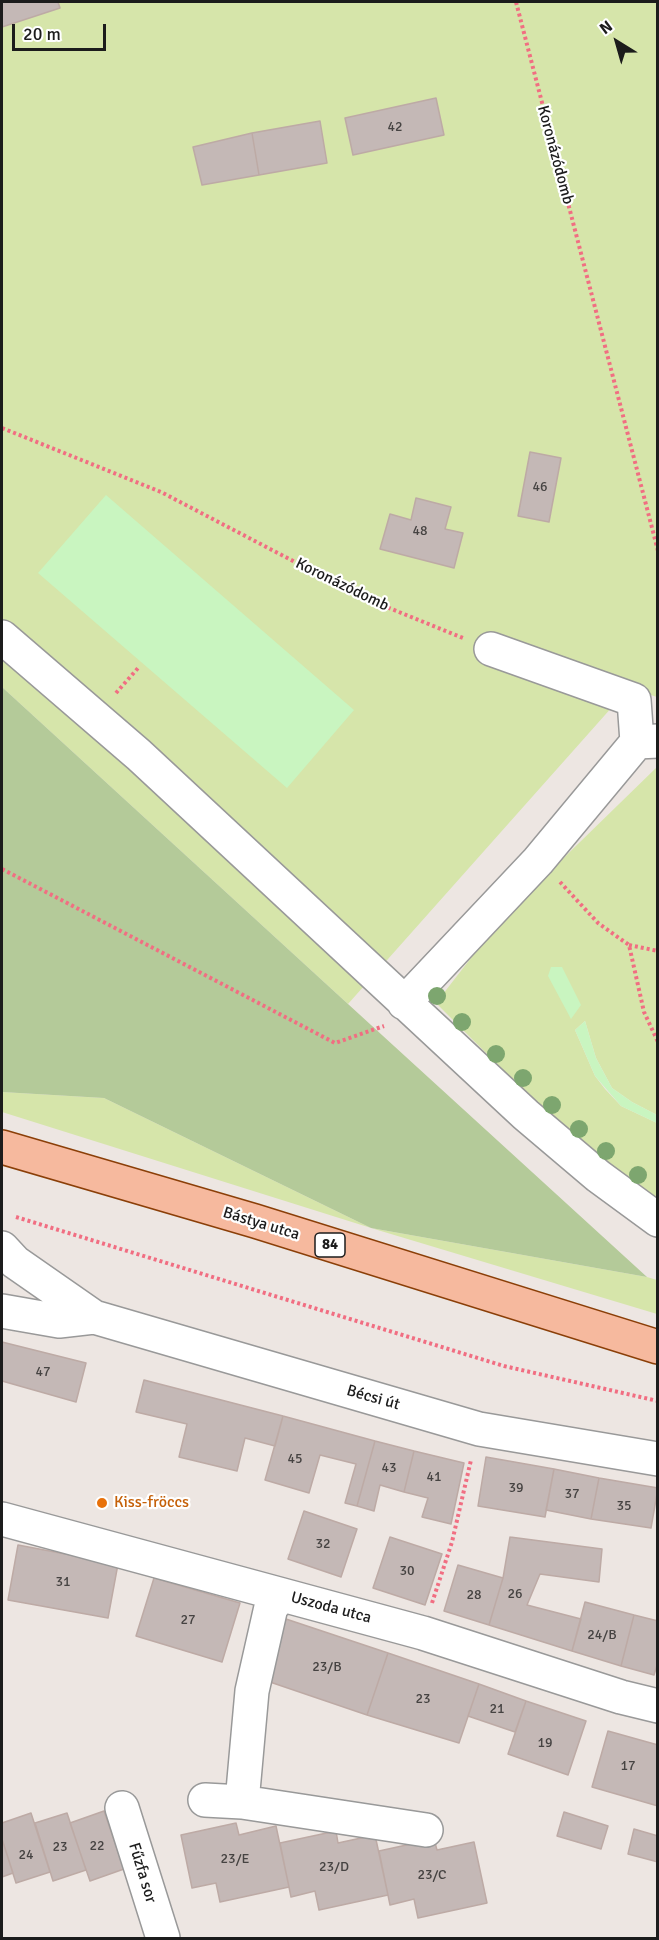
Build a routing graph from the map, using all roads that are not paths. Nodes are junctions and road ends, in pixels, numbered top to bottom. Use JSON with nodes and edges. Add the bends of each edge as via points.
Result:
{"nodes":[{"id":1,"x":2,"y":637,"type":"edge"},
{"id":2,"x":492,"y":649,"type":"road end"},
{"id":3,"x":647,"y":741,"type":"edge"},
{"id":4,"x":404,"y":1003,"type":"junction"},
{"id":5,"x":2,"y":1147,"type":"edge"},
{"id":6,"x":657,"y":1220,"type":"edge"},
{"id":7,"x":2,"y":1248,"type":"edge"},
{"id":8,"x":2,"y":1311,"type":"edge"},
{"id":9,"x":94,"y":1317,"type":"junction"},
{"id":10,"x":657,"y":1347,"type":"edge"},
{"id":11,"x":657,"y":1459,"type":"edge"},
{"id":12,"x":2,"y":1519,"type":"edge"},
{"id":13,"x":282,"y":1595,"type":"junction"},
{"id":14,"x":657,"y":1706,"type":"edge"},
{"id":15,"x":205,"y":1800,"type":"dead end"},
{"id":16,"x":242,"y":1802,"type":"junction"},
{"id":17,"x":122,"y":1808,"type":"dead end"},
{"id":18,"x":426,"y":1830,"type":"dead end"},
{"id":19,"x":162,"y":1938,"type":"edge"}],
"edges":[{"from":1,"to":4,"type":"street","via":[[139,755]]},
{"from":2,"to":3,"type":"street","via":[[634,700]]},
{"from":3,"to":4,"type":"street"},
{"from":4,"to":6,"type":"street","via":[[526,1115]]},
{"from":5,"to":10,"type":"main road","name":"Bástya utca","number":"84","via":[[255,1221]]},
{"from":7,"to":9,"type":"street","name":"Bécsi út","via":[[15,1262]]},
{"from":8,"to":9,"type":"street","name":"Bécsi út","via":[[59,1321]]},
{"from":9,"to":11,"type":"street","name":"Bécsi út","via":[[478,1429]]},
{"from":12,"to":13,"type":"street","name":"Uszoda utca"},
{"from":13,"to":14,"type":"street","name":"Uszoda utca","via":[[423,1633]]},
{"from":13,"to":16,"type":"street","via":[[271,1607],[252,1691]]},
{"from":15,"to":16,"type":"street"},
{"from":16,"to":18,"type":"street"},
{"from":17,"to":19,"type":"street","name":"Fűzfa sor"}]}
